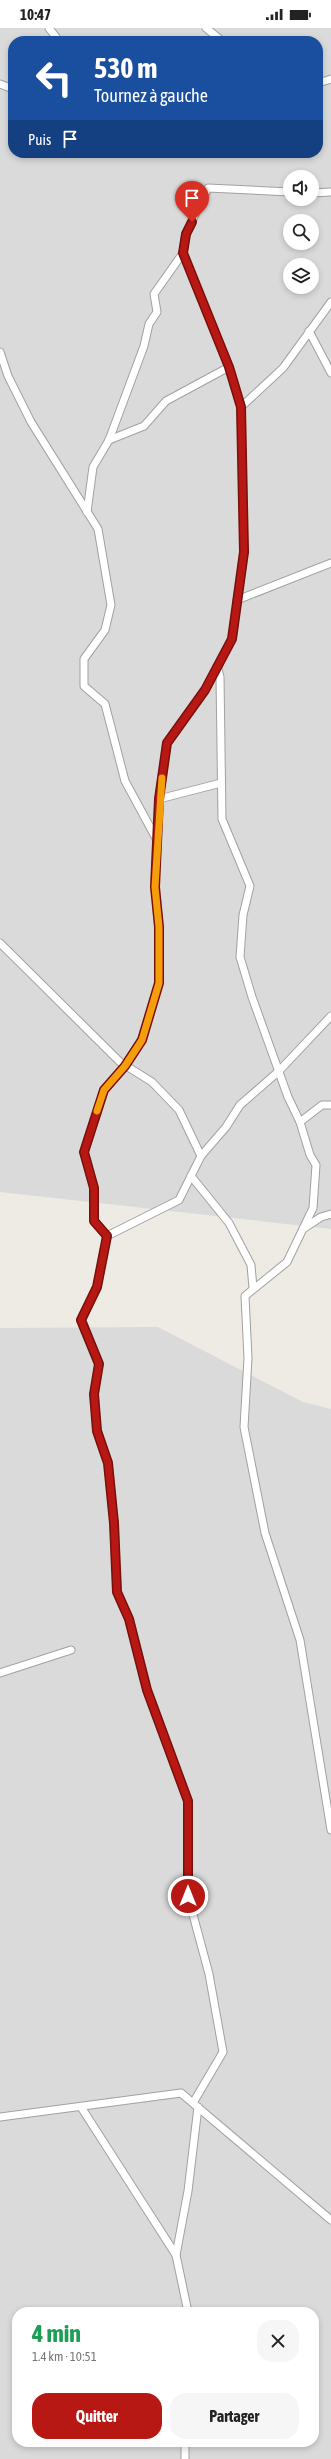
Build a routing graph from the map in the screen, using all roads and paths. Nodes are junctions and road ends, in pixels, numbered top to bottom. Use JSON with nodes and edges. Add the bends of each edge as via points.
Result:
{"nodes":[{"id":1,"x":49,"y":28,"type":"edge"},
{"id":2,"x":206,"y":28,"type":"edge"},
{"id":3,"x":55,"y":36,"type":"edge"},
{"id":4,"x":216,"y":36,"type":"edge"},
{"id":5,"x":283,"y":192,"type":"edge"},
{"id":6,"x":331,"y":192,"type":"edge"},
{"id":7,"x":319,"y":193,"type":"edge"},
{"id":8,"x":183,"y":253,"type":"junction"},
{"id":9,"x":331,"y":302,"type":"edge"},
{"id":10,"x":309,"y":331,"type":"junction"},
{"id":11,"x":0,"y":352,"type":"edge"},
{"id":12,"x":229,"y":367,"type":"junction"},
{"id":13,"x":331,"y":373,"type":"edge"},
{"id":14,"x":241,"y":407,"type":"junction"},
{"id":15,"x":110,"y":440,"type":"junction"},
{"id":16,"x":87,"y":512,"type":"junction"},
{"id":17,"x":331,"y":563,"type":"edge"},
{"id":18,"x":237,"y":600,"type":"junction"},
{"id":19,"x":218,"y":666,"type":"junction"},
{"id":20,"x":221,"y":783,"type":"junction"},
{"id":21,"x":159,"y":799,"type":"junction"},
{"id":22,"x":157,"y":840,"type":"junction"},
{"id":23,"x":0,"y":943,"type":"edge"},
{"id":24,"x":331,"y":1016,"type":"edge"},
{"id":25,"x":125,"y":1066,"type":"junction"},
{"id":26,"x":279,"y":1071,"type":"junction"},
{"id":27,"x":331,"y":1105,"type":"edge"},
{"id":28,"x":300,"y":1122,"type":"junction"},
{"id":29,"x":201,"y":1156,"type":"junction"},
{"id":30,"x":191,"y":1176,"type":"junction"},
{"id":31,"x":331,"y":1214,"type":"edge"},
{"id":32,"x":301,"y":1230,"type":"junction"},
{"id":33,"x":107,"y":1236,"type":"junction"},
{"id":34,"x":253,"y":1288,"type":"junction"},
{"id":35,"x":71,"y":1650,"type":"dead end"},
{"id":36,"x":0,"y":1673,"type":"edge"},
{"id":37,"x":331,"y":1830,"type":"edge"},
{"id":38,"x":196,"y":2105,"type":"junction"},
{"id":39,"x":81,"y":2106,"type":"junction"},
{"id":40,"x":0,"y":2116,"type":"edge"},
{"id":41,"x":331,"y":2220,"type":"edge"},
{"id":42,"x":176,"y":2255,"type":"junction"},
{"id":43,"x":187,"y":2307,"type":"edge"},
{"id":44,"x":185,"y":2447,"type":"edge"},
{"id":45,"x":185,"y":2459,"type":"edge"}],
"edges":[{"from":1,"to":3,"type":"street"},
{"from":2,"to":4,"type":"street"},
{"from":5,"to":8,"type":"street","via":[[208,188],[186,234]]},
{"from":6,"to":7,"type":"street"},
{"from":8,"to":12,"type":"street"},
{"from":8,"to":15,"type":"street","via":[[154,294],[157,312],[149,324],[144,346]]},
{"from":9,"to":10,"type":"street"},
{"from":10,"to":13,"type":"street"},
{"from":10,"to":14,"type":"street","via":[[283,368]]},
{"from":11,"to":16,"type":"street","via":[[8,376],[31,422]]},
{"from":12,"to":14,"type":"street"},
{"from":12,"to":15,"type":"street","via":[[166,402],[144,426]]},
{"from":14,"to":18,"type":"street","via":[[244,552]]},
{"from":15,"to":16,"type":"street","via":[[93,467]]},
{"from":16,"to":22,"type":"street","via":[[98,529],[111,605],[105,630],[84,659],[84,686],[105,704],[125,781]]},
{"from":17,"to":18,"type":"street"},
{"from":18,"to":19,"type":"street","via":[[232,639]]},
{"from":19,"to":20,"type":"street"},
{"from":19,"to":21,"type":"street","via":[[205,690],[167,743]]},
{"from":20,"to":21,"type":"street"},
{"from":20,"to":26,"type":"street","via":[[222,819],[250,886],[243,915],[240,957]]},
{"from":21,"to":22,"type":"street"},
{"from":22,"to":25,"type":"street","via":[[155,887],[159,927],[159,983],[142,1040]]},
{"from":23,"to":25,"type":"street"},
{"from":24,"to":26,"type":"street"},
{"from":25,"to":29,"type":"street","via":[[152,1082],[179,1110]]},
{"from":25,"to":33,"type":"street","via":[[104,1090],[84,1152],[94,1188],[94,1221]]},
{"from":26,"to":28,"type":"street"},
{"from":26,"to":29,"type":"street","via":[[240,1105],[226,1127]]},
{"from":27,"to":28,"type":"street","via":[[322,1106]]},
{"from":28,"to":32,"type":"street","via":[[310,1155],[316,1165],[313,1208]]},
{"from":29,"to":30,"type":"street"},
{"from":30,"to":33,"type":"street","via":[[179,1200]]},
{"from":30,"to":34,"type":"street","via":[[230,1223],[251,1265]]},
{"from":31,"to":32,"type":"street","via":[[321,1217]]},
{"from":32,"to":34,"type":"street","via":[[287,1262]]},
{"from":33,"to":38,"type":"street","via":[[97,1287],[81,1320],[99,1364],[94,1394],[97,1431],[108,1463],[117,1592],[129,1619],[147,1690],[188,1801],[188,1896],[209,1974],[223,2052]]},
{"from":34,"to":37,"type":"street","via":[[245,1296],[248,1358],[244,1426],[265,1534],[300,1640]]},
{"from":35,"to":36,"type":"street"},
{"from":38,"to":39,"type":"street","via":[[181,2093]]},
{"from":38,"to":41,"type":"street"},
{"from":38,"to":42,"type":"street","via":[[188,2191]]},
{"from":39,"to":40,"type":"street"},
{"from":39,"to":42,"type":"street"},
{"from":42,"to":43,"type":"street"},
{"from":44,"to":45,"type":"street"}]}
